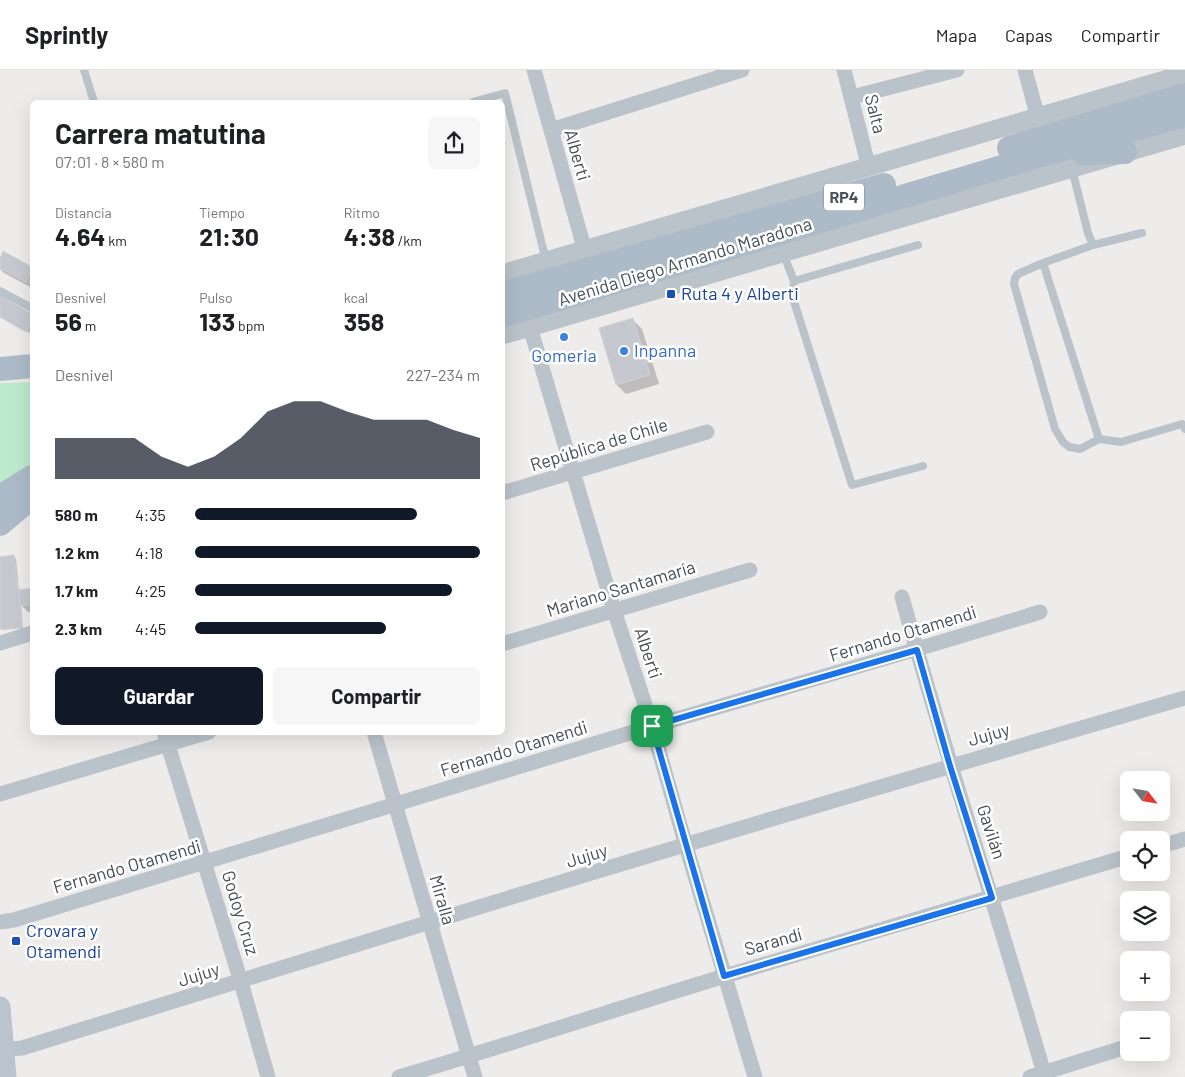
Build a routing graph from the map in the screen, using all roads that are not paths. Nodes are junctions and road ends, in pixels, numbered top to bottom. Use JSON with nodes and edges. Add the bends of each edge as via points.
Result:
{"nodes":[{"id":1,"x":84,"y":70,"type":"edge"},
{"id":2,"x":534,"y":70,"type":"edge"},
{"id":3,"x":742,"y":70,"type":"edge"},
{"id":4,"x":844,"y":70,"type":"edge"},
{"id":5,"x":957,"y":70,"type":"edge"},
{"id":6,"x":1025,"y":70,"type":"edge"},
{"id":7,"x":1185,"y":74,"type":"edge"},
{"id":8,"x":1185,"y":95,"type":"edge"},
{"id":9,"x":852,"y":97,"type":"junction"},
{"id":10,"x":93,"y":100,"type":"edge"},
{"id":11,"x":480,"y":100,"type":"edge"},
{"id":12,"x":1185,"y":115,"type":"edge"},
{"id":13,"x":1038,"y":118,"type":"junction"},
{"id":14,"x":551,"y":130,"type":"junction"},
{"id":15,"x":1185,"y":135,"type":"edge"},
{"id":16,"x":1125,"y":152,"type":"junction"},
{"id":17,"x":1042,"y":156,"type":"junction"},
{"id":18,"x":1072,"y":167,"type":"junction"},
{"id":19,"x":869,"y":168,"type":"junction"},
{"id":20,"x":1142,"y":233,"type":"dead end"},
{"id":21,"x":918,"y":245,"type":"dead end"},
{"id":22,"x":1093,"y":245,"type":"junction"},
{"id":23,"x":585,"y":251,"type":"junction"},
{"id":24,"x":783,"y":253,"type":"junction"},
{"id":25,"x":546,"y":261,"type":"junction"},
{"id":26,"x":1043,"y":263,"type":"junction"},
{"id":27,"x":505,"y":273,"type":"edge"},
{"id":28,"x":794,"y":281,"type":"junction"},
{"id":29,"x":0,"y":291,"type":"edge"},
{"id":30,"x":505,"y":293,"type":"edge"},
{"id":31,"x":30,"y":307,"type":"edge"},
{"id":32,"x":505,"y":315,"type":"edge"},
{"id":33,"x":530,"y":327,"type":"junction"},
{"id":34,"x":505,"y":334,"type":"edge"},
{"id":35,"x":1185,"y":429,"type":"edge"},
{"id":36,"x":707,"y":432,"type":"dead end"},
{"id":37,"x":1099,"y":439,"type":"junction"},
{"id":38,"x":922,"y":466,"type":"dead end"},
{"id":39,"x":574,"y":472,"type":"junction"},
{"id":40,"x":30,"y":478,"type":"edge"},
{"id":41,"x":505,"y":492,"type":"edge"},
{"id":42,"x":0,"y":497,"type":"edge"},
{"id":43,"x":30,"y":499,"type":"edge"},
{"id":44,"x":0,"y":524,"type":"edge"},
{"id":45,"x":750,"y":570,"type":"dead end"},
{"id":46,"x":902,"y":597,"type":"dead end"},
{"id":47,"x":614,"y":610,"type":"junction"},
{"id":48,"x":1040,"y":612,"type":"dead end"},
{"id":49,"x":30,"y":634,"type":"edge"},
{"id":50,"x":0,"y":643,"type":"edge"},
{"id":51,"x":505,"y":643,"type":"edge"},
{"id":52,"x":917,"y":650,"type":"junction"},
{"id":53,"x":1185,"y":698,"type":"edge"},
{"id":54,"x":652,"y":726,"type":"junction"},
{"id":55,"x":191,"y":735,"type":"edge"},
{"id":56,"x":375,"y":735,"type":"edge"},
{"id":57,"x":166,"y":739,"type":"edge"},
{"id":58,"x":950,"y":766,"type":"junction"},
{"id":59,"x":0,"y":794,"type":"edge"},
{"id":60,"x":396,"y":805,"type":"junction"},
{"id":61,"x":1185,"y":838,"type":"edge"},
{"id":62,"x":1170,"y":843,"type":"edge"},
{"id":63,"x":686,"y":846,"type":"junction"},
{"id":64,"x":1120,"y":859,"type":"edge"},
{"id":65,"x":205,"y":864,"type":"junction"},
{"id":66,"x":992,"y":898,"type":"junction"},
{"id":67,"x":0,"y":922,"type":"edge"},
{"id":68,"x":429,"y":922,"type":"junction"},
{"id":69,"x":724,"y":976,"type":"junction"},
{"id":70,"x":241,"y":982,"type":"junction"},
{"id":71,"x":0,"y":1007,"type":"edge"},
{"id":72,"x":1120,"y":1049,"type":"edge"},
{"id":73,"x":2,"y":1050,"type":"edge"},
{"id":74,"x":468,"y":1057,"type":"junction"},
{"id":75,"x":1040,"y":1076,"type":"edge"},
{"id":76,"x":6,"y":1077,"type":"edge"},
{"id":77,"x":268,"y":1077,"type":"edge"},
{"id":78,"x":399,"y":1077,"type":"edge"},
{"id":79,"x":474,"y":1077,"type":"edge"},
{"id":80,"x":755,"y":1077,"type":"edge"}],
"edges":[{"from":1,"to":10,"type":"lane"},
{"from":2,"to":14,"type":"street","name":"Alberti"},
{"from":3,"to":14,"type":"street"},
{"from":4,"to":9,"type":"street","name":"Salta"},
{"from":5,"to":9,"type":"street"},
{"from":6,"to":13,"type":"street"},
{"from":7,"to":13,"type":"street"},
{"from":8,"to":30,"type":"main road","name":"Avenida Diego Armando Maradona","number":"RP4"},
{"from":9,"to":19,"type":"street","name":"Salta"},
{"from":11,"to":25,"type":"lane","via":[[505,93]]},
{"from":12,"to":17,"type":"main road","name":"Avenida Diego Armando Maradona","number":"RP4"},
{"from":13,"to":19,"type":"street"},
{"from":14,"to":23,"type":"street","name":"Alberti"},
{"from":15,"to":16,"type":"street","name":"Avenida Diego Armando Maradona"},
{"from":16,"to":17,"type":"main road"},
{"from":16,"to":18,"type":"street","name":"Avenida Diego Armando Maradona"},
{"from":17,"to":32,"type":"main road","name":"Avenida Diego Armando Maradona","number":"RP4"},
{"from":18,"to":22,"type":"lane"},
{"from":18,"to":24,"type":"street","name":"Avenida Diego Armando Maradona"},
{"from":19,"to":23,"type":"street"},
{"from":20,"to":22,"type":"lane"},
{"from":21,"to":28,"type":"lane"},
{"from":22,"to":26,"type":"lane"},
{"from":23,"to":25,"type":"street"},
{"from":24,"to":28,"type":"lane"},
{"from":24,"to":33,"type":"street","name":"Avenida Diego Armando Maradona"},
{"from":25,"to":27,"type":"street"},
{"from":26,"to":37,"type":"lane"},
{"from":26,"to":37,"type":"lane","via":[[1018,274],[1014,284],[1055,429],[1069,447],[1080,449]]},
{"from":28,"to":38,"type":"lane","via":[[792,295],[852,485]]},
{"from":29,"to":31,"type":"lane"},
{"from":33,"to":34,"type":"street","name":"Avenida Diego Armando Maradona"},
{"from":33,"to":39,"type":"street","name":"Alberti"},
{"from":35,"to":37,"type":"lane","via":[[1182,424],[1122,442]]},
{"from":36,"to":39,"type":"street","name":"República de Chile"},
{"from":39,"to":41,"type":"street","name":"República de Chile"},
{"from":39,"to":47,"type":"street","name":"Alberti"},
{"from":40,"to":42,"type":"main road"},
{"from":43,"to":44,"type":"main road"},
{"from":45,"to":47,"type":"street","name":"Mariano Santamaría"},
{"from":46,"to":52,"type":"street","name":"Gavilán"},
{"from":47,"to":51,"type":"street","name":"Mariano Santamaría"},
{"from":47,"to":54,"type":"street","name":"Alberti"},
{"from":48,"to":52,"type":"street","name":"Fernando Otamendi"},
{"from":49,"to":50,"type":"street"},
{"from":52,"to":54,"type":"street","name":"Fernando Otamendi"},
{"from":52,"to":58,"type":"street","name":"Gavilán"},
{"from":53,"to":58,"type":"street","name":"Jujuy"},
{"from":54,"to":60,"type":"street","name":"Fernando Otamendi"},
{"from":54,"to":63,"type":"street","name":"Alberti"},
{"from":55,"to":57,"type":"street"},
{"from":56,"to":60,"type":"street","name":"Miralla"},
{"from":57,"to":59,"type":"street"},
{"from":57,"to":65,"type":"street","name":"Godoy Cruz"},
{"from":58,"to":63,"type":"street","name":"Jujuy"},
{"from":58,"to":66,"type":"street","name":"Gavilán"},
{"from":60,"to":65,"type":"street","name":"Fernando Otamendi"},
{"from":60,"to":68,"type":"street","name":"Miralla"},
{"from":61,"to":62,"type":"street"},
{"from":63,"to":68,"type":"street","name":"Jujuy"},
{"from":63,"to":69,"type":"street","name":"Alberti"},
{"from":64,"to":66,"type":"street","name":"Sarandí"},
{"from":65,"to":67,"type":"street","name":"Fernando Otamendi"},
{"from":65,"to":70,"type":"street","name":"Godoy Cruz"},
{"from":66,"to":69,"type":"street","name":"Sarandí"},
{"from":66,"to":75,"type":"street","name":"Gavilán"},
{"from":68,"to":70,"type":"street","name":"Jujuy"},
{"from":68,"to":74,"type":"street","name":"Miralla"},
{"from":69,"to":74,"type":"street","name":"Sarandí"},
{"from":69,"to":80,"type":"street","name":"Alberti"},
{"from":70,"to":73,"type":"street","name":"Jujuy","via":[[22,1048]]},
{"from":70,"to":77,"type":"street","name":"Godoy Cruz"},
{"from":71,"to":73,"type":"main road"},
{"from":72,"to":75,"type":"street"},
{"from":73,"to":76,"type":"main road"},
{"from":74,"to":78,"type":"street","name":"Sarandí"},
{"from":74,"to":79,"type":"street","name":"Miralla"}]}
